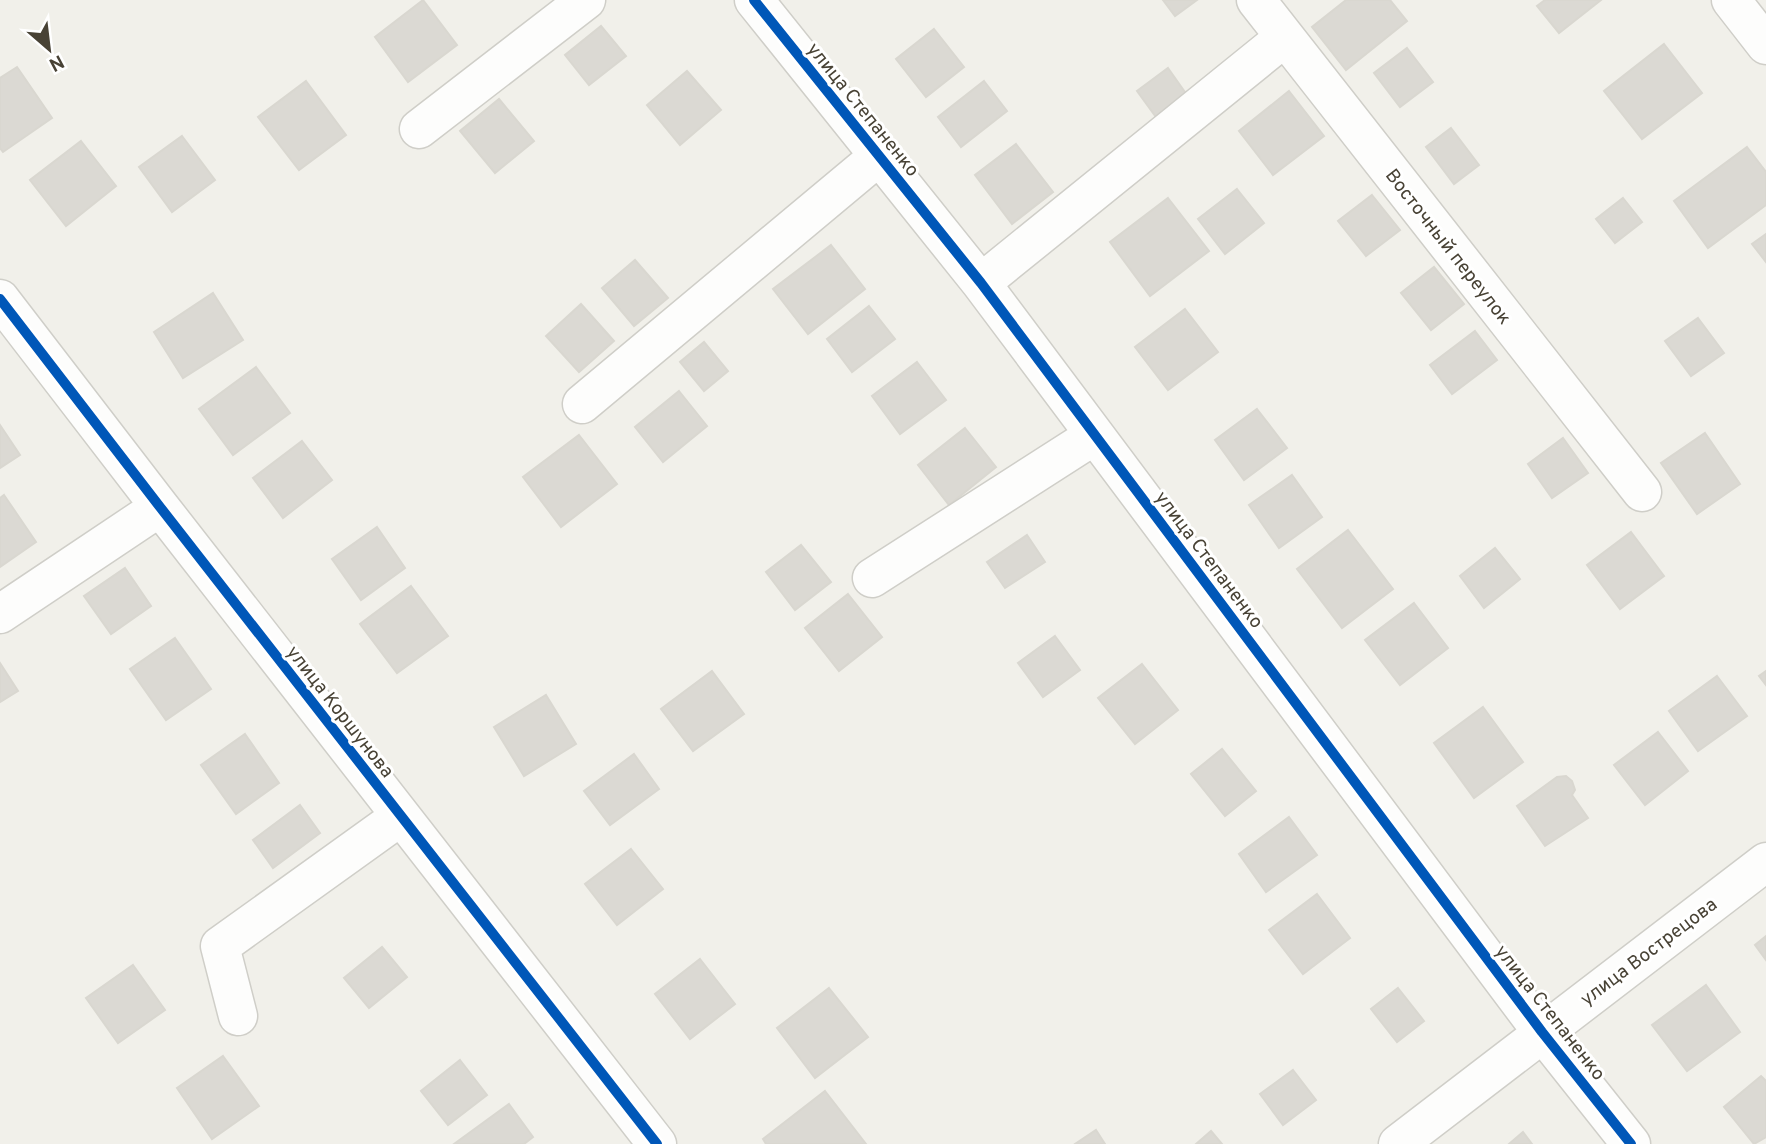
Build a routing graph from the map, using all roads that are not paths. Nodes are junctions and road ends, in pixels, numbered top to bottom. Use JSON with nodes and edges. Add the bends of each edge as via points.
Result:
{"nodes":[{"id":1,"x":586,"y":0,"type":"edge"},
{"id":2,"x":754,"y":0,"type":"edge"},
{"id":3,"x":1256,"y":0,"type":"edge"},
{"id":4,"x":1731,"y":0,"type":"edge"},
{"id":5,"x":1285,"y":37,"type":"junction"},
{"id":6,"x":1766,"y":45,"type":"edge"},
{"id":7,"x":419,"y":129,"type":"dead end"},
{"id":8,"x":879,"y":156,"type":"junction"},
{"id":9,"x":982,"y":283,"type":"junction"},
{"id":10,"x":0,"y":299,"type":"edge"},
{"id":11,"x":583,"y":404,"type":"dead end"},
{"id":12,"x":1095,"y":435,"type":"junction"},
{"id":13,"x":1642,"y":492,"type":"dead end"},
{"id":14,"x":160,"y":507,"type":"junction"},
{"id":15,"x":872,"y":578,"type":"dead end"},
{"id":16,"x":0,"y":614,"type":"edge"},
{"id":17,"x":401,"y":816,"type":"junction"},
{"id":18,"x":1766,"y":862,"type":"edge"},
{"id":19,"x":238,"y":1016,"type":"dead end"},
{"id":20,"x":1542,"y":1032,"type":"junction"},
{"id":21,"x":657,"y":1144,"type":"edge"},
{"id":22,"x":1398,"y":1144,"type":"edge"},
{"id":23,"x":1631,"y":1144,"type":"edge"}],
"edges":[{"from":1,"to":7,"type":"street"},
{"from":2,"to":8,"type":"street","name":"улица Степаненко"},
{"from":3,"to":5,"type":"street","name":"Восточный переулок"},
{"from":4,"to":6,"type":"street"},
{"from":5,"to":9,"type":"street"},
{"from":5,"to":13,"type":"street","name":"Восточный переулок"},
{"from":8,"to":9,"type":"street","name":"улица Степаненко"},
{"from":8,"to":11,"type":"street"},
{"from":9,"to":12,"type":"street","name":"улица Степаненко"},
{"from":10,"to":14,"type":"street","name":"улица Коршунова"},
{"from":12,"to":15,"type":"street"},
{"from":12,"to":20,"type":"street","name":"улица Степаненко"},
{"from":14,"to":16,"type":"street"},
{"from":14,"to":17,"type":"street","name":"улица Коршунова"},
{"from":17,"to":19,"type":"street","via":[[220,946]]},
{"from":17,"to":21,"type":"street","name":"улица Коршунова"},
{"from":18,"to":20,"type":"street","name":"улица Вострецова"},
{"from":20,"to":22,"type":"street","name":"улица Вострецова"},
{"from":20,"to":23,"type":"street","name":"улица Степаненко"}]}
